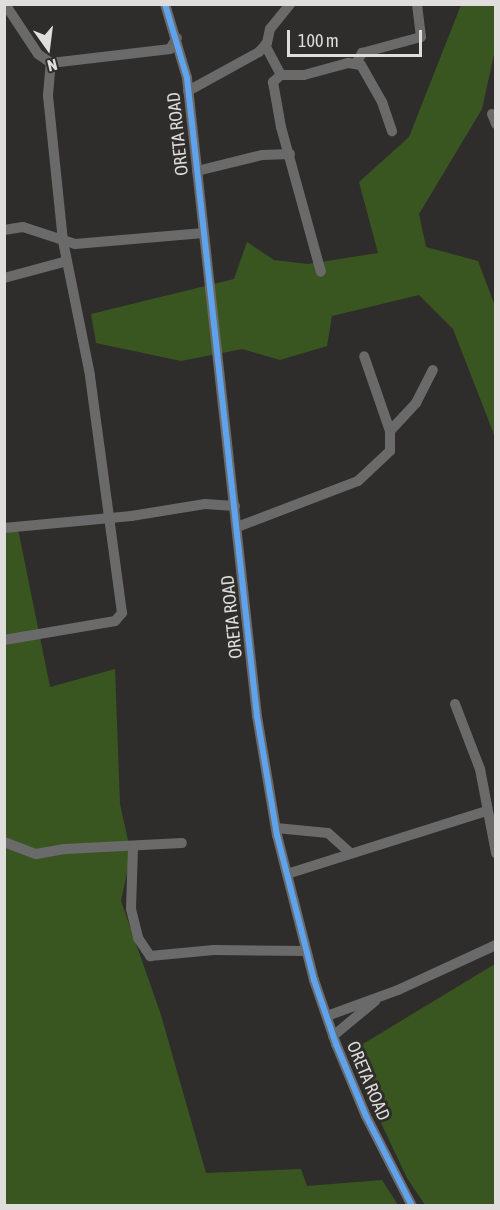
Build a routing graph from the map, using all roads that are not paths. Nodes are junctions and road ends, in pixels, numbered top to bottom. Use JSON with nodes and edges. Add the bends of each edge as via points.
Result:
{"nodes":[{"id":1,"x":5,"y":4,"type":"edge"},
{"id":2,"x":165,"y":4,"type":"edge"},
{"id":3,"x":290,"y":4,"type":"edge"},
{"id":4,"x":417,"y":4,"type":"edge"},
{"id":5,"x":177,"y":38,"type":"junction"},
{"id":6,"x":265,"y":45,"type":"junction"},
{"id":7,"x":51,"y":63,"type":"junction"},
{"id":8,"x":356,"y":63,"type":"junction"},
{"id":9,"x":281,"y":75,"type":"junction"},
{"id":10,"x":188,"y":91,"type":"junction"},
{"id":11,"x":392,"y":131,"type":"dead end"},
{"id":12,"x":290,"y":154,"type":"junction"},
{"id":13,"x":197,"y":171,"type":"junction"},
{"id":14,"x":4,"y":230,"type":"edge"},
{"id":15,"x":204,"y":234,"type":"junction"},
{"id":16,"x":63,"y":241,"type":"junction"},
{"id":17,"x":67,"y":261,"type":"junction"},
{"id":18,"x":321,"y":272,"type":"dead end"},
{"id":19,"x":4,"y":278,"type":"edge"},
{"id":20,"x":364,"y":356,"type":"dead end"},
{"id":21,"x":433,"y":370,"type":"dead end"},
{"id":22,"x":390,"y":430,"type":"junction"},
{"id":23,"x":235,"y":506,"type":"junction"},
{"id":24,"x":107,"y":516,"type":"junction"},
{"id":25,"x":237,"y":527,"type":"junction"},
{"id":26,"x":4,"y":528,"type":"edge"},
{"id":27,"x":4,"y":640,"type":"edge"},
{"id":28,"x":455,"y":704,"type":"dead end"},
{"id":29,"x":487,"y":811,"type":"junction"},
{"id":30,"x":276,"y":828,"type":"junction"},
{"id":31,"x":4,"y":842,"type":"edge"},
{"id":32,"x":182,"y":843,"type":"dead end"},
{"id":33,"x":133,"y":848,"type":"junction"},
{"id":34,"x":349,"y":852,"type":"junction"},
{"id":35,"x":495,"y":853,"type":"edge"},
{"id":36,"x":287,"y":874,"type":"junction"},
{"id":37,"x":495,"y":945,"type":"edge"},
{"id":38,"x":306,"y":951,"type":"junction"},
{"id":39,"x":377,"y":998,"type":"junction"},
{"id":40,"x":327,"y":1016,"type":"junction"},
{"id":41,"x":333,"y":1036,"type":"junction"},
{"id":42,"x":412,"y":1206,"type":"edge"}],
"edges":[{"from":1,"to":7,"type":"street","via":[[38,54]]},
{"from":2,"to":5,"type":"street","name":"ORETA ROAD"},
{"from":3,"to":6,"type":"street","via":[[270,29]]},
{"from":4,"to":8,"type":"street","via":[[421,37],[362,53]]},
{"from":5,"to":7,"type":"street","via":[[170,49]]},
{"from":5,"to":10,"type":"street","name":"ORETA ROAD"},
{"from":6,"to":9,"type":"street"},
{"from":6,"to":10,"type":"street"},
{"from":7,"to":16,"type":"street","via":[[48,95]]},
{"from":8,"to":9,"type":"street","via":[[304,75]]},
{"from":8,"to":11,"type":"street","via":[[365,69]]},
{"from":9,"to":12,"type":"street","via":[[273,82]]},
{"from":10,"to":13,"type":"street","name":"ORETA ROAD"},
{"from":12,"to":13,"type":"street","via":[[262,155]]},
{"from":12,"to":18,"type":"street"},
{"from":13,"to":15,"type":"street","name":"ORETA ROAD"},
{"from":14,"to":16,"type":"street","via":[[23,227]]},
{"from":15,"to":16,"type":"street","via":[[75,244]]},
{"from":15,"to":23,"type":"street","name":"ORETA ROAD"},
{"from":16,"to":17,"type":"street"},
{"from":17,"to":19,"type":"street"},
{"from":17,"to":24,"type":"street","via":[[90,375]]},
{"from":20,"to":22,"type":"street"},
{"from":21,"to":22,"type":"street","via":[[417,404]]},
{"from":22,"to":25,"type":"street","via":[[390,451],[362,480]]},
{"from":23,"to":24,"type":"street","via":[[205,504]]},
{"from":23,"to":25,"type":"street","name":"ORETA ROAD"},
{"from":24,"to":26,"type":"street"},
{"from":24,"to":27,"type":"street","via":[[121,617]]},
{"from":25,"to":30,"type":"street","name":"ORETA ROAD","via":[[257,716]]},
{"from":28,"to":29,"type":"street","via":[[480,769]]},
{"from":29,"to":34,"type":"street"},
{"from":29,"to":35,"type":"street"},
{"from":30,"to":34,"type":"street","via":[[328,833]]},
{"from":30,"to":36,"type":"street","name":"ORETA ROAD"},
{"from":31,"to":33,"type":"street","via":[[36,854],[65,849]]},
{"from":32,"to":33,"type":"street"},
{"from":33,"to":38,"type":"street","via":[[131,909],[138,938],[150,956]]},
{"from":34,"to":36,"type":"street"},
{"from":36,"to":38,"type":"street","name":"ORETA ROAD"},
{"from":37,"to":39,"type":"street"},
{"from":38,"to":40,"type":"street","name":"ORETA ROAD"},
{"from":39,"to":40,"type":"street"},
{"from":39,"to":41,"type":"street"},
{"from":40,"to":41,"type":"street","name":"ORETA ROAD"},
{"from":41,"to":42,"type":"street","name":"ORETA ROAD","via":[[366,1116]]}]}
